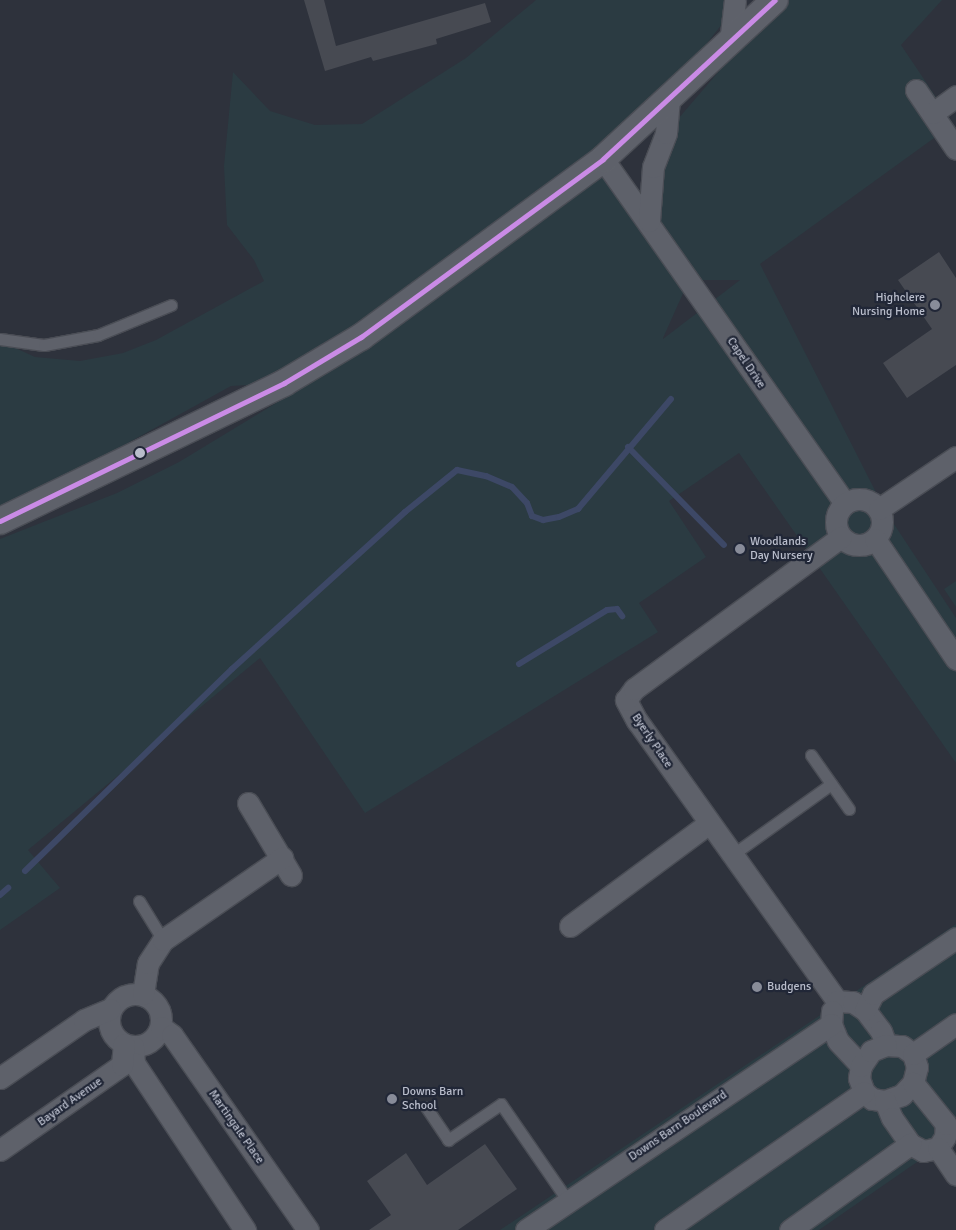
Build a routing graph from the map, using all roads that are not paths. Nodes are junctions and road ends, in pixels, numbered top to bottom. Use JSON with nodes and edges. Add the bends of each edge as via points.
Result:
{"nodes":[{"id":1,"x":735,"y":0,"type":"edge"},
{"id":2,"x":776,"y":0,"type":"edge"},
{"id":3,"x":730,"y":43,"type":"junction"},
{"id":4,"x":916,"y":90,"type":"dead end"},
{"id":5,"x":956,"y":96,"type":"edge"},
{"id":6,"x":669,"y":99,"type":"junction"},
{"id":7,"x":933,"y":113,"type":"junction"},
{"id":8,"x":956,"y":149,"type":"edge"},
{"id":9,"x":603,"y":159,"type":"junction"},
{"id":10,"x":649,"y":221,"type":"junction"},
{"id":11,"x":171,"y":305,"type":"dead end"},
{"id":12,"x":0,"y":339,"type":"edge"},
{"id":13,"x":956,"y":457,"type":"edge"},
{"id":14,"x":845,"y":503,"type":"junction"},
{"id":15,"x":879,"y":509,"type":"junction"},
{"id":16,"x":0,"y":521,"type":"edge"},
{"id":17,"x":842,"y":537,"type":"junction"},
{"id":18,"x":875,"y":539,"type":"junction"},
{"id":19,"x":956,"y":660,"type":"edge"},
{"id":20,"x":811,"y":755,"type":"dead end"},
{"id":21,"x":831,"y":784,"type":"junction"},
{"id":22,"x":248,"y":803,"type":"dead end"},
{"id":23,"x":849,"y":809,"type":"dead end"},
{"id":24,"x":709,"y":823,"type":"junction"},
{"id":25,"x":732,"y":855,"type":"junction"},
{"id":26,"x":139,"y":901,"type":"dead end"},
{"id":27,"x":570,"y":926,"type":"dead end"},
{"id":28,"x":956,"y":938,"type":"edge"},
{"id":29,"x":163,"y":940,"type":"junction"},
{"id":30,"x":143,"y":994,"type":"junction"},
{"id":31,"x":837,"y":1001,"type":"junction"},
{"id":32,"x":110,"y":1009,"type":"junction"},
{"id":33,"x":865,"y":1010,"type":"junction"},
{"id":34,"x":831,"y":1024,"type":"junction"},
{"id":35,"x":956,"y":1024,"type":"edge"},
{"id":36,"x":161,"y":1027,"type":"junction"},
{"id":37,"x":129,"y":1045,"type":"junction"},
{"id":38,"x":886,"y":1045,"type":"junction"},
{"id":39,"x":913,"y":1054,"type":"junction"},
{"id":40,"x":861,"y":1066,"type":"junction"},
{"id":41,"x":0,"y":1078,"type":"edge"},
{"id":42,"x":913,"y":1083,"type":"junction"},
{"id":43,"x":864,"y":1092,"type":"junction"},
{"id":44,"x":885,"y":1101,"type":"junction"},
{"id":45,"x":426,"y":1106,"type":"dead end"},
{"id":46,"x":951,"y":1120,"type":"edge"},
{"id":47,"x":910,"y":1144,"type":"junction"},
{"id":48,"x":938,"y":1148,"type":"junction"},
{"id":49,"x":0,"y":1150,"type":"edge"},
{"id":50,"x":956,"y":1175,"type":"edge"},
{"id":51,"x":568,"y":1201,"type":"junction"},
{"id":52,"x":245,"y":1230,"type":"edge"},
{"id":53,"x":308,"y":1230,"type":"edge"},
{"id":54,"x":526,"y":1230,"type":"edge"},
{"id":55,"x":665,"y":1230,"type":"edge"},
{"id":56,"x":790,"y":1230,"type":"edge"}],
"edges":[{"from":1,"to":3,"type":"street"},
{"from":2,"to":3,"type":"street"},
{"from":3,"to":6,"type":"street"},
{"from":4,"to":7,"type":"street"},
{"from":5,"to":7,"type":"street"},
{"from":6,"to":9,"type":"street"},
{"from":6,"to":10,"type":"street","via":[[666,133],[653,167]]},
{"from":7,"to":8,"type":"street"},
{"from":9,"to":10,"type":"street","name":"Capel Drive"},
{"from":9,"to":16,"type":"street","via":[[361,337],[284,383]]},
{"from":10,"to":14,"type":"street","name":"Capel Drive"},
{"from":11,"to":12,"type":"lane","via":[[98,334],[44,345]]},
{"from":13,"to":15,"type":"street"},
{"from":14,"to":15,"type":"street","via":[[863,499]]},
{"from":14,"to":17,"type":"street","via":[[836,520]]},
{"from":15,"to":18,"type":"street","via":[[882,524]]},
{"from":17,"to":18,"type":"street","via":[[857,544]]},
{"from":17,"to":24,"type":"street","name":"Byerly Place","via":[[634,689],[626,700]]},
{"from":18,"to":19,"type":"street"},
{"from":20,"to":21,"type":"lane"},
{"from":21,"to":23,"type":"lane"},
{"from":21,"to":25,"type":"lane"},
{"from":22,"to":29,"type":"street","via":[[287,866]]},
{"from":24,"to":25,"type":"street","name":"Byerly Place"},
{"from":24,"to":27,"type":"street"},
{"from":25,"to":31,"type":"street","name":"Byerly Place"},
{"from":26,"to":29,"type":"lane"},
{"from":28,"to":33,"type":"street","via":[[873,994]]},
{"from":29,"to":30,"type":"street","via":[[148,963]]},
{"from":30,"to":32,"type":"street","via":[[129,994],[116,1001]]},
{"from":30,"to":36,"type":"street","via":[[160,1011]]},
{"from":31,"to":33,"type":"street","via":[[853,1002]]},
{"from":31,"to":34,"type":"street"},
{"from":32,"to":37,"type":"street","via":[[111,1031]]},
{"from":32,"to":41,"type":"street","via":[[84,1020]]},
{"from":33,"to":38,"type":"street","via":[[881,1030]]},
{"from":34,"to":40,"type":"street","via":[[838,1041]]},
{"from":34,"to":51,"type":"street","name":"Downs Barn Boulevard"},
{"from":35,"to":39,"type":"street"},
{"from":36,"to":37,"type":"street","via":[[152,1041]]},
{"from":36,"to":53,"type":"street","name":"Martingale Place","via":[[172,1035]]},
{"from":37,"to":49,"type":"street","name":"Bayard Avenue","via":[[122,1064]]},
{"from":37,"to":52,"type":"street","via":[[134,1063]]},
{"from":38,"to":39,"type":"street","via":[[902,1046]]},
{"from":38,"to":40,"type":"street","via":[[871,1051]]},
{"from":39,"to":42,"type":"street","via":[[917,1067]]},
{"from":40,"to":43,"type":"street","via":[[859,1078]]},
{"from":42,"to":44,"type":"street","via":[[902,1095]]},
{"from":42,"to":46,"type":"street"},
{"from":43,"to":44,"type":"street","via":[[872,1099]]},
{"from":43,"to":55,"type":"street"},
{"from":44,"to":47,"type":"street"},
{"from":45,"to":51,"type":"lane","via":[[448,1140],[500,1104]]},
{"from":46,"to":48,"type":"street"},
{"from":47,"to":48,"type":"street","via":[[923,1151]]},
{"from":47,"to":56,"type":"street"},
{"from":48,"to":50,"type":"street"},
{"from":51,"to":54,"type":"street","name":"Downs Barn Boulevard"}]}
